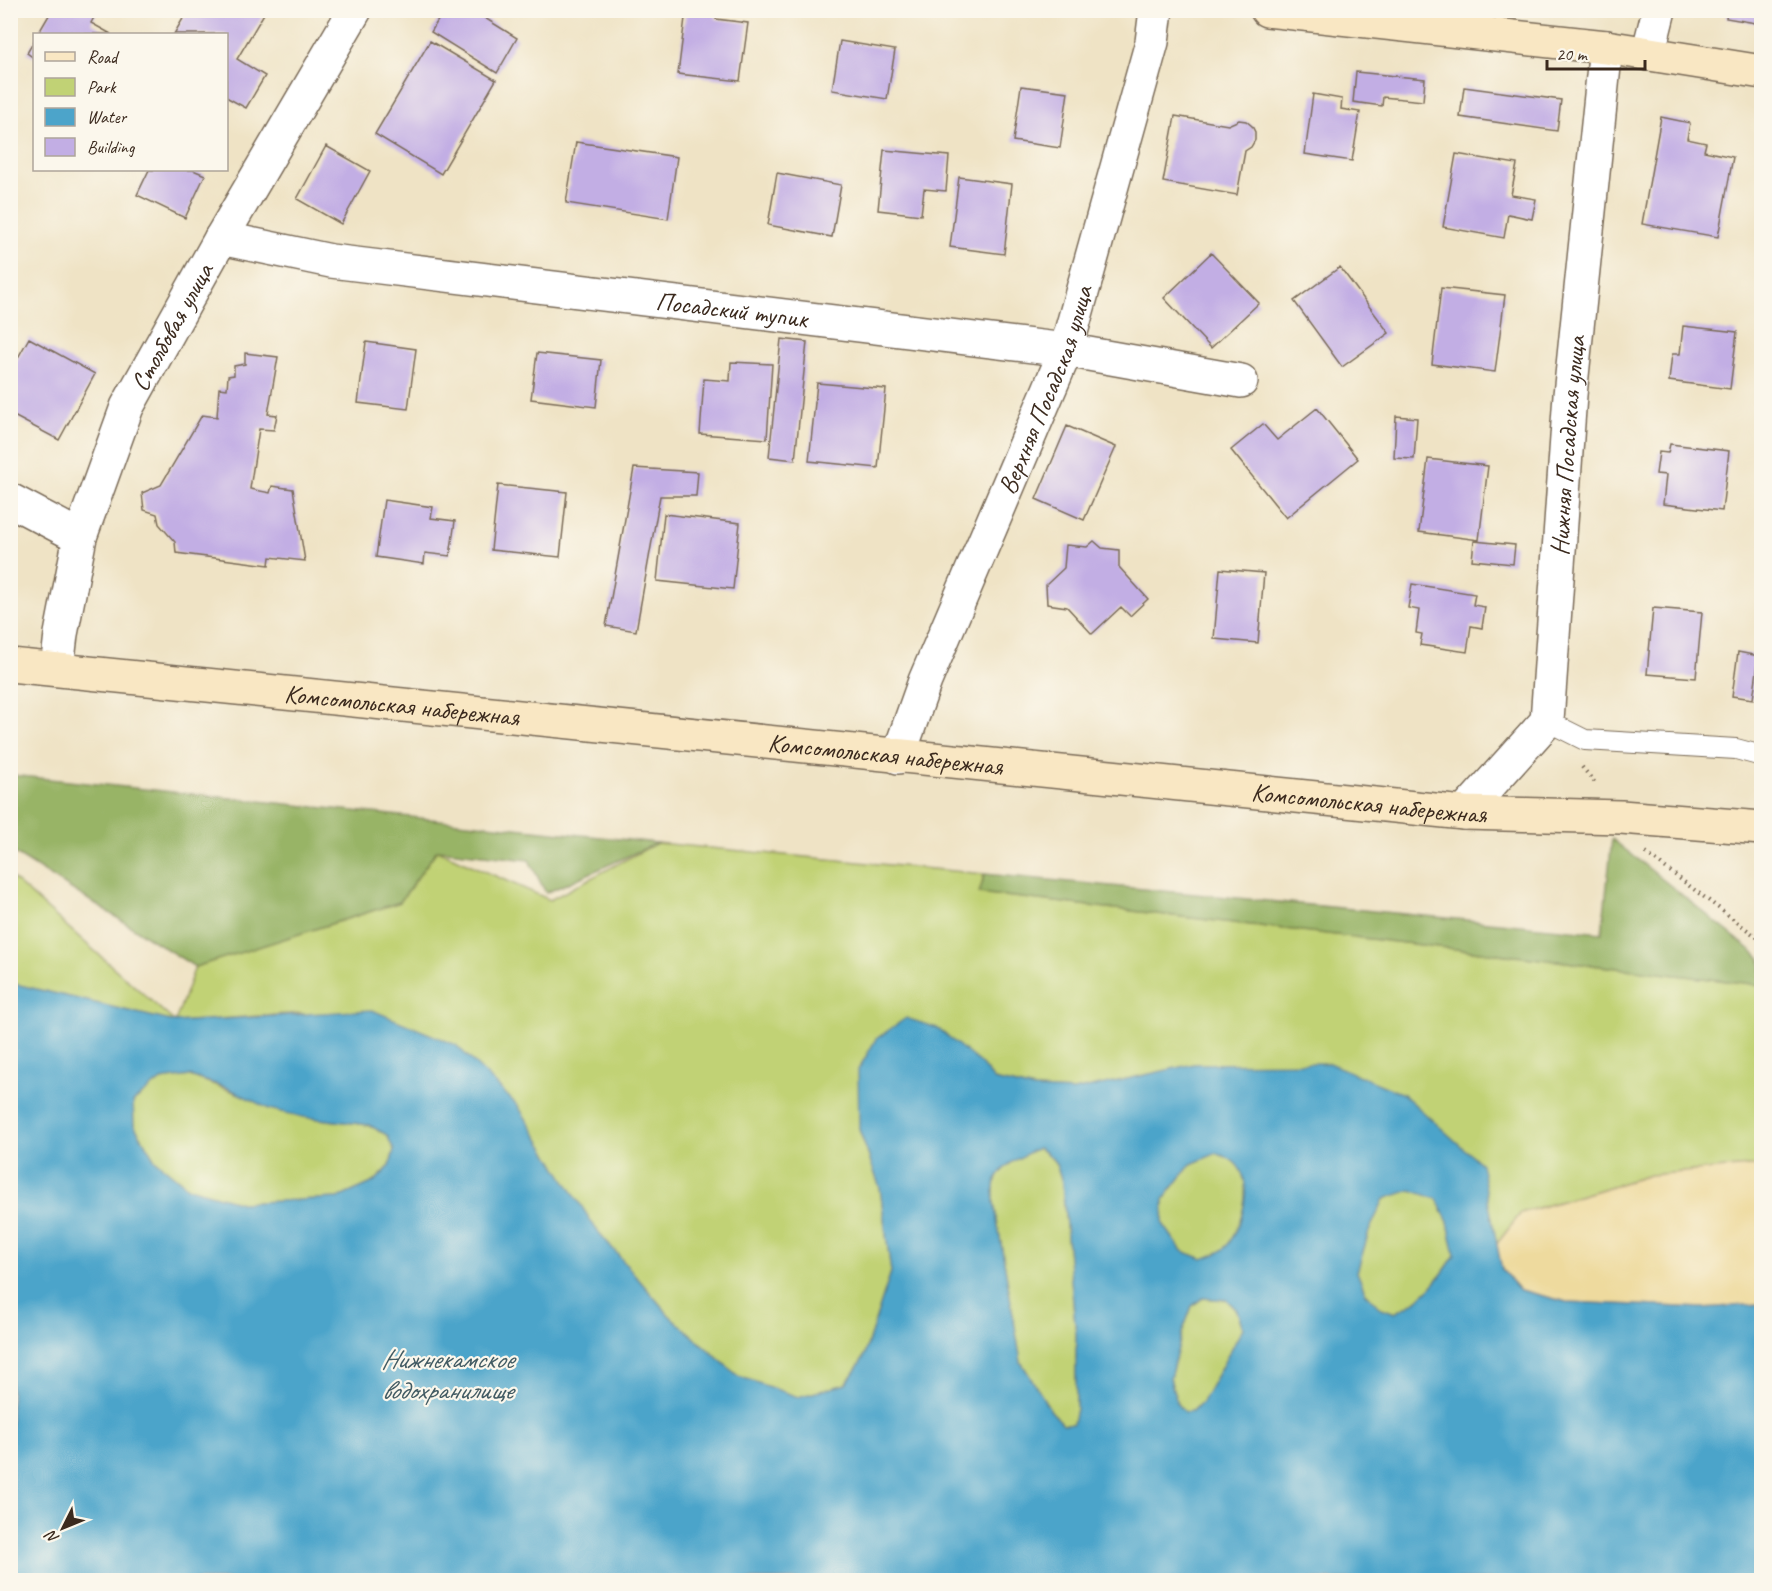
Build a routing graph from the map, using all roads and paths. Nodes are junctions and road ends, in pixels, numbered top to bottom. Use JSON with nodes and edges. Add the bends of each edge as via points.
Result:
{"nodes":[{"id":1,"x":355,"y":10,"type":"edge"},
{"id":2,"x":1156,"y":10,"type":"edge"},
{"id":3,"x":1267,"y":10,"type":"edge"},
{"id":4,"x":1659,"y":10,"type":"edge"},
{"id":5,"x":1606,"y":47,"type":"junction"},
{"id":6,"x":1648,"y":54,"type":"junction"},
{"id":7,"x":1761,"y":72,"type":"edge"},
{"id":8,"x":221,"y":237,"type":"junction"},
{"id":9,"x":1066,"y":350,"type":"junction"},
{"id":10,"x":1241,"y":381,"type":"dead end"},
{"id":11,"x":10,"y":500,"type":"edge"},
{"id":12,"x":80,"y":537,"type":"junction"},
{"id":13,"x":10,"y":665,"type":"edge"},
{"id":14,"x":57,"y":669,"type":"junction"},
{"id":15,"x":1546,"y":721,"type":"junction"},
{"id":16,"x":1761,"y":756,"type":"edge"},
{"id":17,"x":898,"y":757,"type":"junction"},
{"id":18,"x":1464,"y":813,"type":"junction"},
{"id":19,"x":1761,"y":828,"type":"edge"},
{"id":20,"x":1645,"y":853,"type":"dead end"},
{"id":21,"x":1761,"y":941,"type":"edge"}],
"edges":[{"from":1,"to":8,"type":"street","name":"Столбовая улица"},
{"from":2,"to":9,"type":"street","name":"Верхняя Посадская улица","via":[[1152,42]]},
{"from":3,"to":5,"type":"street"},
{"from":4,"to":6,"type":"street"},
{"from":5,"to":6,"type":"street"},
{"from":5,"to":15,"type":"street","name":"Нижняя Посадская улица","via":[[1569,395]]},
{"from":6,"to":7,"type":"street"},
{"from":8,"to":9,"type":"street","name":"Посадский тупик","via":[[331,261]]},
{"from":8,"to":12,"type":"street","name":"Столбовая улица","via":[[127,407]]},
{"from":9,"to":10,"type":"street","name":"Посадский тупик"},
{"from":9,"to":17,"type":"street","name":"Верхняя Посадская улица","via":[[925,681]]},
{"from":11,"to":12,"type":"street"},
{"from":12,"to":14,"type":"street","name":"Столбовая улица"},
{"from":13,"to":14,"type":"street","name":"Комсомольская набережная"},
{"from":14,"to":17,"type":"street","name":"Комсомольская набережная"},
{"from":15,"to":16,"type":"lane","via":[[1585,740],[1736,749]]},
{"from":15,"to":18,"type":"street"},
{"from":17,"to":18,"type":"street","name":"Комсомольская набережная"},
{"from":18,"to":19,"type":"street","name":"Комсомольская набережная","via":[[1621,817]]},
{"from":20,"to":21,"type":"path"}]}
